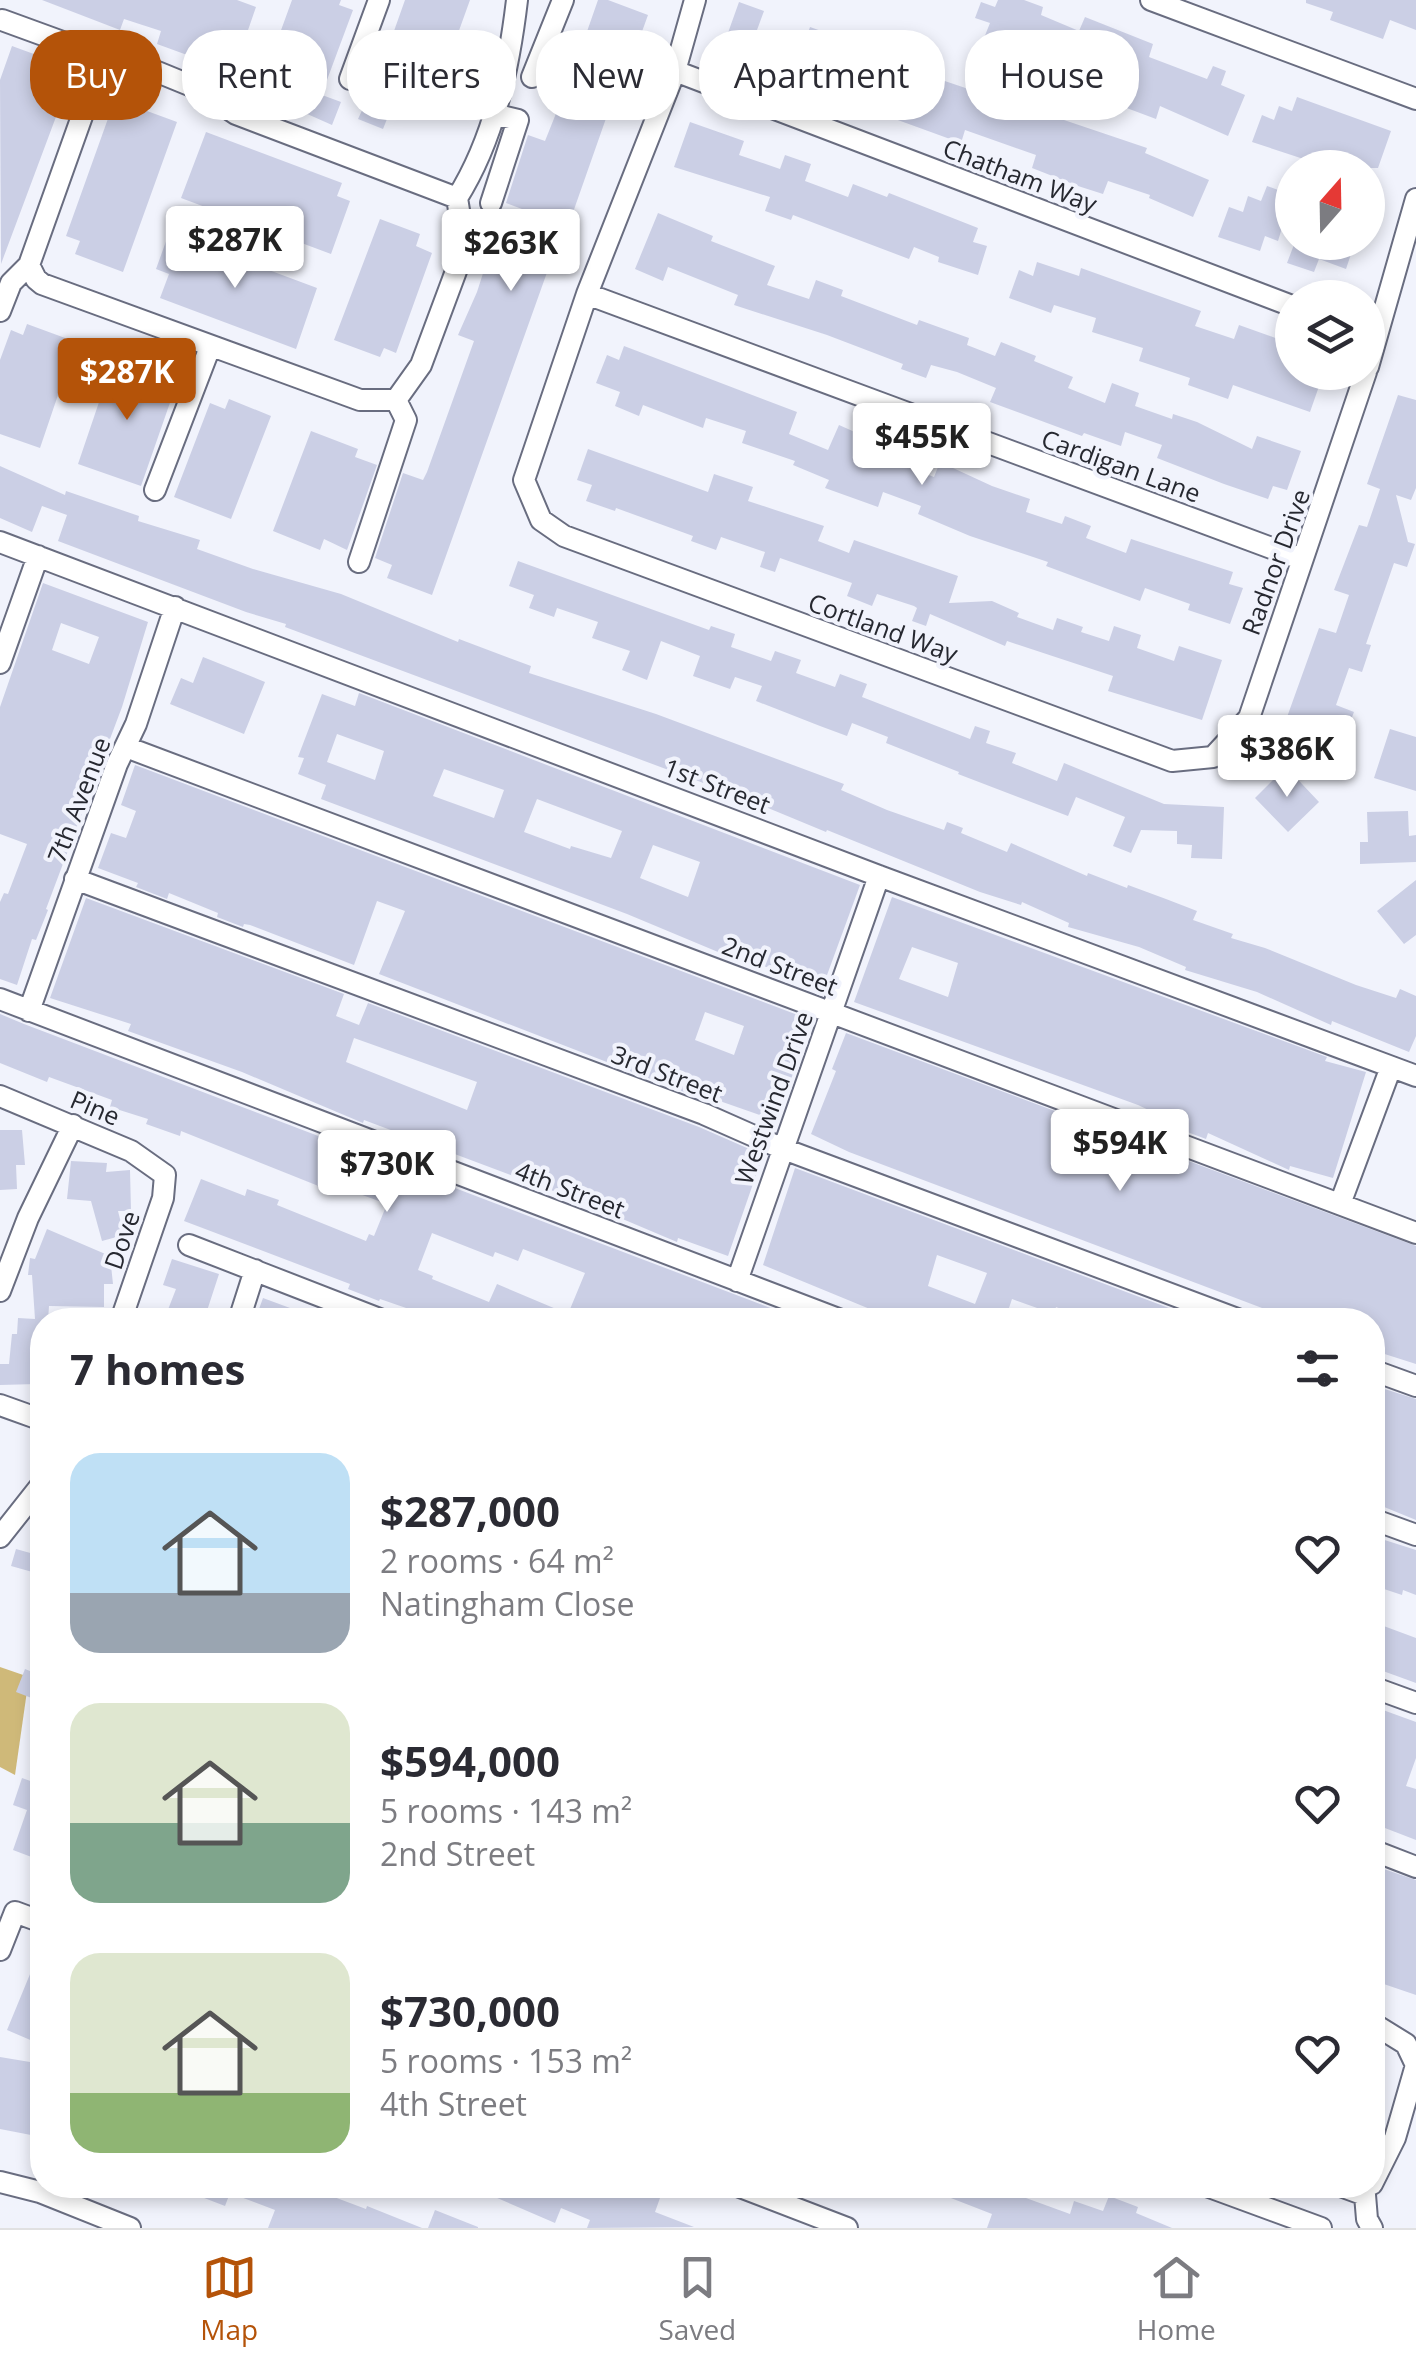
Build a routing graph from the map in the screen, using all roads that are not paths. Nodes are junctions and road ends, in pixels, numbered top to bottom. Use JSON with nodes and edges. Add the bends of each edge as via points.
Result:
{"nodes":[{"id":1,"x":380,"y":0,"type":"edge"},
{"id":2,"x":517,"y":0,"type":"edge"},
{"id":3,"x":561,"y":0,"type":"edge"},
{"id":4,"x":696,"y":0,"type":"edge"},
{"id":5,"x":1152,"y":0,"type":"edge"},
{"id":6,"x":2,"y":20,"type":"edge"},
{"id":7,"x":30,"y":30,"type":"edge"},
{"id":8,"x":368,"y":30,"type":"edge"},
{"id":9,"x":513,"y":30,"type":"edge"},
{"id":10,"x":679,"y":56,"type":"edge"},
{"id":11,"x":162,"y":74,"type":"edge"},
{"id":12,"x":679,"y":74,"type":"edge"},
{"id":13,"x":532,"y":78,"type":"dead end"},
{"id":14,"x":1416,"y":99,"type":"edge"},
{"id":15,"x":81,"y":120,"type":"edge"},
{"id":16,"x":492,"y":120,"type":"edge"},
{"id":17,"x":516,"y":120,"type":"edge"},
{"id":18,"x":655,"y":120,"type":"edge"},
{"id":19,"x":457,"y":198,"type":"junction"},
{"id":20,"x":1416,"y":198,"type":"edge"},
{"id":21,"x":490,"y":203,"type":"dead end"},
{"id":22,"x":29,"y":265,"type":"junction"},
{"id":23,"x":587,"y":294,"type":"junction"},
{"id":24,"x":1385,"y":295,"type":"edge"},
{"id":25,"x":1275,"y":300,"type":"edge"},
{"id":26,"x":0,"y":310,"type":"edge"},
{"id":27,"x":210,"y":347,"type":"junction"},
{"id":28,"x":1361,"y":390,"type":"edge"},
{"id":29,"x":396,"y":400,"type":"junction"},
{"id":30,"x":155,"y":490,"type":"dead end"},
{"id":31,"x":0,"y":542,"type":"edge"},
{"id":32,"x":38,"y":556,"type":"junction"},
{"id":33,"x":1301,"y":559,"type":"junction"},
{"id":34,"x":359,"y":562,"type":"dead end"},
{"id":35,"x":174,"y":607,"type":"junction"},
{"id":36,"x":0,"y":663,"type":"edge"},
{"id":37,"x":126,"y":748,"type":"junction"},
{"id":38,"x":1214,"y":757,"type":"joint"},
{"id":39,"x":879,"y":876,"type":"junction"},
{"id":40,"x":74,"y":879,"type":"junction"},
{"id":41,"x":0,"y":1000,"type":"edge"},
{"id":42,"x":29,"y":1010,"type":"junction"},
{"id":43,"x":832,"y":1012,"type":"junction"},
{"id":44,"x":1391,"y":1067,"type":"junction"},
{"id":45,"x":1416,"y":1076,"type":"edge"},
{"id":46,"x":0,"y":1096,"type":"edge"},
{"id":47,"x":73,"y":1125,"type":"junction"},
{"id":48,"x":781,"y":1148,"type":"junction"},
{"id":49,"x":166,"y":1175,"type":"joint"},
{"id":50,"x":1340,"y":1204,"type":"junction"},
{"id":51,"x":1416,"y":1233,"type":"edge"},
{"id":52,"x":189,"y":1245,"type":"dead end"},
{"id":53,"x":256,"y":1270,"type":"junction"},
{"id":54,"x":737,"y":1281,"type":"junction"},
{"id":55,"x":0,"y":1291,"type":"edge"},
{"id":56,"x":125,"y":1308,"type":"edge"},
{"id":57,"x":243,"y":1308,"type":"edge"},
{"id":58,"x":352,"y":1308,"type":"edge"},
{"id":59,"x":809,"y":1308,"type":"edge"},
{"id":60,"x":1208,"y":1308,"type":"edge"},
{"id":61,"x":1385,"y":1375,"type":"edge"},
{"id":62,"x":1416,"y":1386,"type":"edge"},
{"id":63,"x":0,"y":1405,"type":"edge"},
{"id":64,"x":30,"y":1416,"type":"edge"},
{"id":65,"x":30,"y":1499,"type":"edge"},
{"id":66,"x":1385,"y":1524,"type":"edge"},
{"id":67,"x":1416,"y":1535,"type":"edge"},
{"id":68,"x":0,"y":1537,"type":"edge"},
{"id":69,"x":1385,"y":1692,"type":"edge"},
{"id":70,"x":1416,"y":1704,"type":"edge"},
{"id":71,"x":1385,"y":1855,"type":"edge"},
{"id":72,"x":1416,"y":1868,"type":"edge"},
{"id":73,"x":30,"y":1918,"type":"edge"},
{"id":74,"x":0,"y":1950,"type":"edge"},
{"id":75,"x":1385,"y":2031,"type":"edge"},
{"id":76,"x":1385,"y":2158,"type":"edge"},
{"id":77,"x":0,"y":2182,"type":"edge"},
{"id":78,"x":30,"y":2190,"type":"edge"},
{"id":79,"x":55,"y":2198,"type":"edge"},
{"id":80,"x":768,"y":2198,"type":"edge"},
{"id":81,"x":1239,"y":2198,"type":"edge"},
{"id":82,"x":1369,"y":2198,"type":"edge"},
{"id":83,"x":130,"y":2228,"type":"edge"},
{"id":84,"x":847,"y":2228,"type":"edge"},
{"id":85,"x":1321,"y":2228,"type":"edge"},
{"id":86,"x":1372,"y":2228,"type":"edge"}],
"edges":[{"from":1,"to":8,"type":"street"},
{"from":2,"to":9,"type":"street"},
{"from":3,"to":13,"type":"street"},
{"from":4,"to":10,"type":"street"},
{"from":5,"to":14,"type":"street"},
{"from":6,"to":7,"type":"street"},
{"from":11,"to":19,"type":"street","via":[[236,114]]},
{"from":12,"to":25,"type":"street","name":"Chatham Way"},
{"from":15,"to":22,"type":"street"},
{"from":16,"to":19,"type":"street"},
{"from":17,"to":21,"type":"street"},
{"from":18,"to":23,"type":"street"},
{"from":19,"to":29,"type":"street","via":[[465,247],[422,365]]},
{"from":20,"to":24,"type":"street","name":"Radnor Drive"},
{"from":22,"to":26,"type":"street","via":[[11,283]]},
{"from":22,"to":27,"type":"street","via":[[42,284]]},
{"from":23,"to":33,"type":"street","name":"Cardigan Lane"},
{"from":23,"to":38,"type":"street","name":"Cortland Way","via":[[524,480],[542,520],[564,536],[1172,761]]},
{"from":27,"to":29,"type":"street","via":[[360,400]]},
{"from":27,"to":30,"type":"street"},
{"from":28,"to":33,"type":"street","name":"Radnor Drive"},
{"from":29,"to":34,"type":"street","via":[[406,420]]},
{"from":31,"to":32,"type":"street","name":"1st Street"},
{"from":32,"to":35,"type":"street","name":"1st Street"},
{"from":32,"to":36,"type":"street"},
{"from":33,"to":38,"type":"street","name":"Radnor Drive","via":[[1249,718]]},
{"from":35,"to":37,"type":"street","name":"7th Avenue"},
{"from":35,"to":39,"type":"street","name":"1st Street"},
{"from":37,"to":40,"type":"street","name":"7th Avenue"},
{"from":37,"to":43,"type":"street","name":"2nd Street"},
{"from":39,"to":43,"type":"street","name":"Westwind Drive"},
{"from":39,"to":44,"type":"street","name":"1st Street"},
{"from":40,"to":42,"type":"street","name":"7th Avenue"},
{"from":40,"to":48,"type":"street","name":"3rd Street"},
{"from":41,"to":42,"type":"street","name":"4th Street"},
{"from":42,"to":54,"type":"street","name":"4th Street"},
{"from":43,"to":48,"type":"street","name":"Westwind Drive"},
{"from":43,"to":50,"type":"street","name":"2nd Street"},
{"from":44,"to":45,"type":"street","name":"1st Street"},
{"from":44,"to":50,"type":"street"},
{"from":46,"to":47,"type":"street","name":"Pine"},
{"from":47,"to":49,"type":"street","name":"Pine"},
{"from":47,"to":55,"type":"street"},
{"from":48,"to":54,"type":"street","name":"Westwind Drive"},
{"from":48,"to":60,"type":"street","name":"3rd Street"},
{"from":49,"to":56,"type":"street","name":"Dove"},
{"from":50,"to":51,"type":"street","name":"2nd Street"},
{"from":52,"to":53,"type":"street"},
{"from":53,"to":57,"type":"street"},
{"from":53,"to":58,"type":"street"},
{"from":54,"to":59,"type":"street","name":"4th Street"},
{"from":61,"to":62,"type":"street"},
{"from":63,"to":64,"type":"street"},
{"from":65,"to":68,"type":"street"},
{"from":66,"to":67,"type":"street"},
{"from":69,"to":70,"type":"street"},
{"from":71,"to":72,"type":"street"},
{"from":73,"to":74,"type":"street","via":[[15,1912]]},
{"from":75,"to":76,"type":"street","via":[[1406,2044],[1416,2065]]},
{"from":77,"to":78,"type":"street"},
{"from":79,"to":83,"type":"street"},
{"from":80,"to":84,"type":"street"},
{"from":81,"to":85,"type":"street"},
{"from":82,"to":86,"type":"street"}]}
